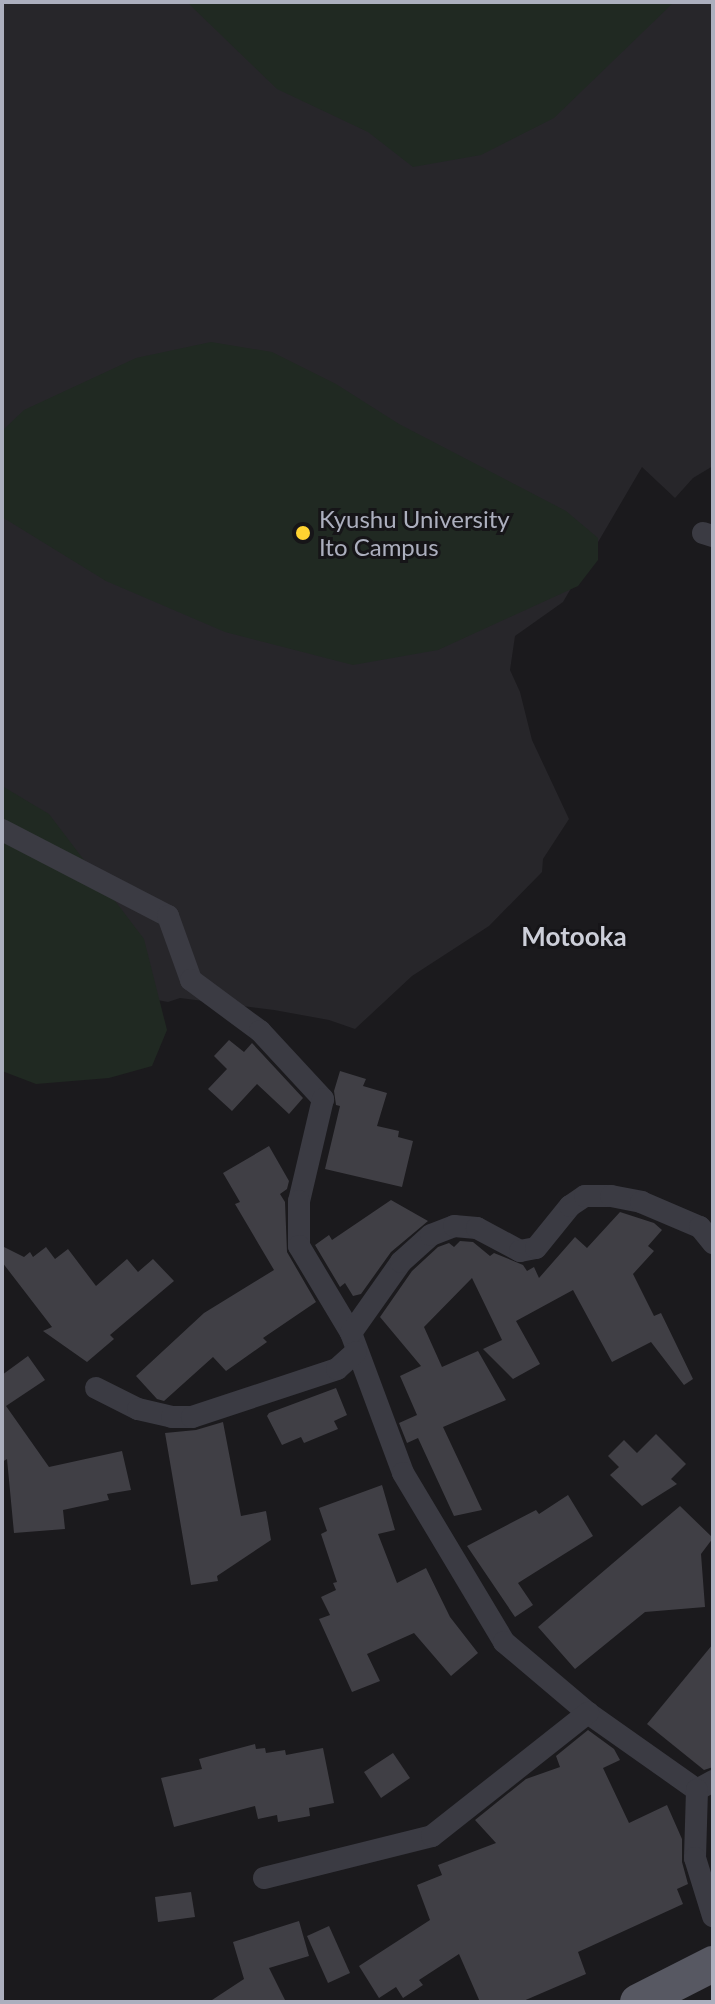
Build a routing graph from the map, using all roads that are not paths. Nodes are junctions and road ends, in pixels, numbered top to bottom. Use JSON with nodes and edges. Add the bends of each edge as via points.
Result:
{"nodes":[{"id":1,"x":2,"y":830,"type":"edge"},
{"id":2,"x":713,"y":1243,"type":"edge"},
{"id":3,"x":354,"y":1342,"type":"junction"},
{"id":4,"x":96,"y":1388,"type":"dead end"},
{"id":5,"x":588,"y":1713,"type":"junction"},
{"id":6,"x":705,"y":1786,"type":"edge"},
{"id":7,"x":264,"y":1878,"type":"dead end"},
{"id":8,"x":713,"y":1916,"type":"edge"},
{"id":9,"x":713,"y":1964,"type":"edge"},
{"id":10,"x":638,"y":2002,"type":"edge"}],
"edges":[{"from":1,"to":3,"type":"street","via":[[168,916],[191,980],[260,1031],[323,1099],[299,1201],[299,1246]]},
{"from":2,"to":3,"type":"street","via":[[700,1227],[641,1202],[611,1196],[585,1196],[570,1206],[536,1248],[520,1251],[477,1228],[454,1226],[431,1235],[401,1262]]},
{"from":3,"to":4,"type":"street","via":[[337,1369],[192,1417],[138,1409]]},
{"from":3,"to":5,"type":"street","via":[[403,1473],[478,1604],[504,1642]]},
{"from":5,"to":6,"type":"street"},
{"from":5,"to":7,"type":"street","via":[[432,1836]]},
{"from":6,"to":8,"type":"street","via":[[695,1858]]},
{"from":9,"to":10,"type":"main road"}]}
